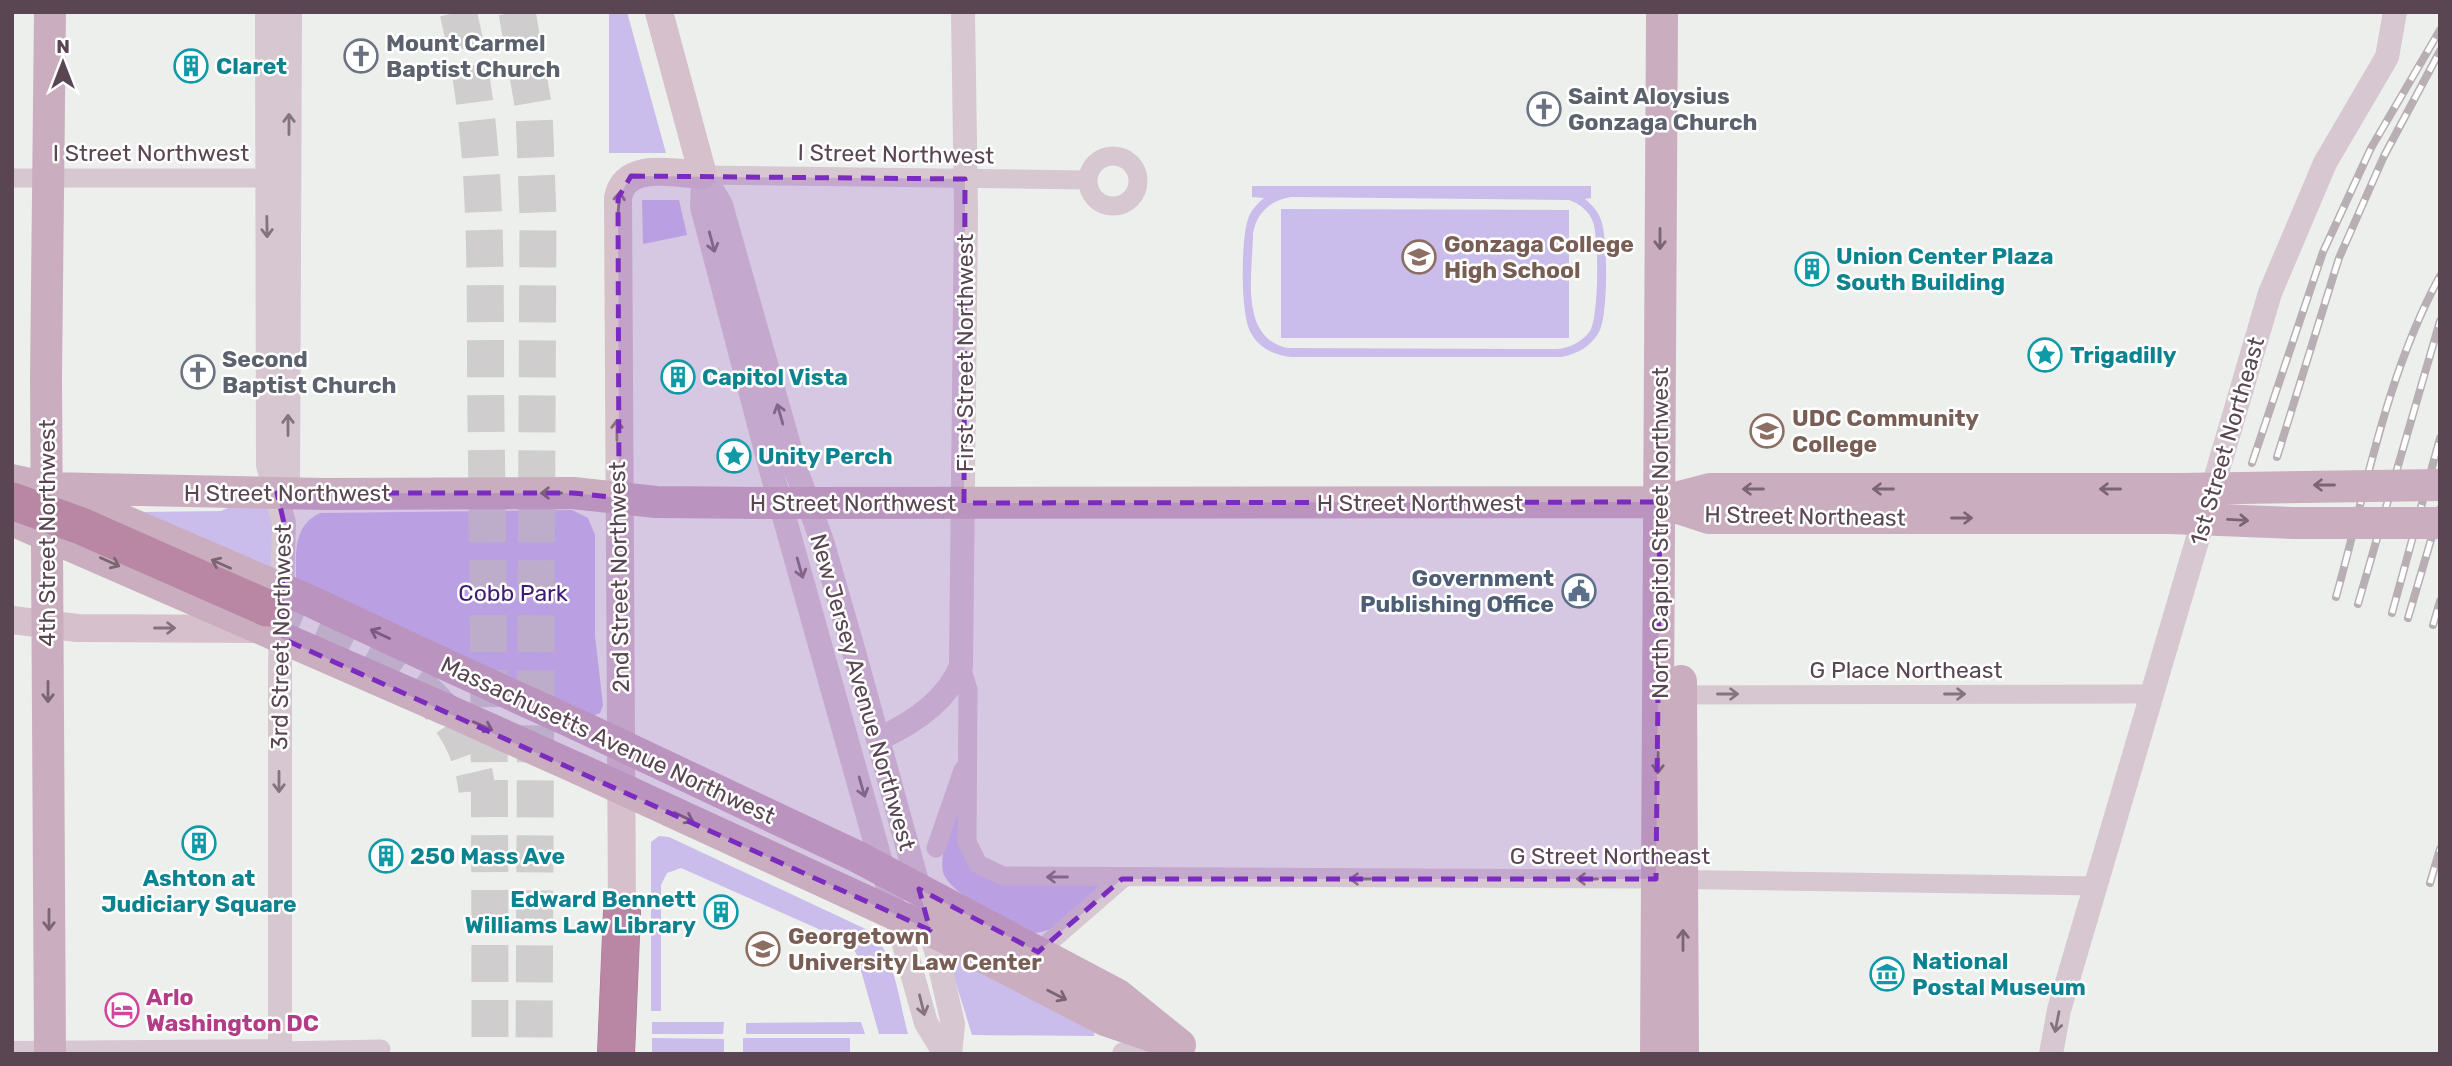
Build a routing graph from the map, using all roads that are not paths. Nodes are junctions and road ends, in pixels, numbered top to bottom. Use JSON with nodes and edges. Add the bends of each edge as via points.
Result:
{"nodes":[{"id":1,"x":50,"y":12,"type":"edge"},
{"id":2,"x":267,"y":12,"type":"edge"},
{"id":3,"x":290,"y":12,"type":"edge"},
{"id":4,"x":659,"y":12,"type":"edge"},
{"id":5,"x":963,"y":12,"type":"edge"},
{"id":6,"x":1662,"y":12,"type":"edge"},
{"id":7,"x":1682,"y":12,"type":"edge"},
{"id":8,"x":2395,"y":12,"type":"edge"},
{"id":9,"x":703,"y":176,"type":"junction"},
{"id":10,"x":278,"y":177,"type":"junction"},
{"id":11,"x":12,"y":178,"type":"edge"},
{"id":12,"x":49,"y":178,"type":"junction"},
{"id":13,"x":965,"y":179,"type":"junction"},
{"id":14,"x":1088,"y":180,"type":"dead end"},
{"id":15,"x":1671,"y":349,"type":"junction"},
{"id":16,"x":12,"y":480,"type":"edge"},
{"id":17,"x":2440,"y":485,"type":"edge"},
{"id":18,"x":282,"y":493,"type":"junction"},
{"id":19,"x":619,"y":498,"type":"junction"},
{"id":20,"x":12,"y":501,"type":"edge"},
{"id":21,"x":794,"y":503,"type":"junction"},
{"id":22,"x":964,"y":503,"type":"junction"},
{"id":23,"x":1675,"y":503,"type":"junction"},
{"id":24,"x":2174,"y":503,"type":"junction"},
{"id":25,"x":48,"y":512,"type":"junction"},
{"id":26,"x":12,"y":520,"type":"edge"},
{"id":27,"x":2440,"y":523,"type":"edge"},
{"id":28,"x":273,"y":616,"type":"junction"},
{"id":29,"x":12,"y":620,"type":"edge"},
{"id":30,"x":48,"y":624,"type":"junction"},
{"id":31,"x":961,"y":666,"type":"junction"},
{"id":32,"x":2153,"y":694,"type":"junction"},
{"id":33,"x":1670,"y":695,"type":"junction"},
{"id":34,"x":878,"y":739,"type":"junction"},
{"id":35,"x":622,"y":744,"type":"junction"},
{"id":36,"x":966,"y":765,"type":"junction"},
{"id":37,"x":621,"y":789,"type":"junction"},
{"id":38,"x":936,"y":848,"type":"dead end"},
{"id":39,"x":886,"y":872,"type":"junction"},
{"id":40,"x":1122,"y":879,"type":"junction"},
{"id":41,"x":1669,"y":880,"type":"junction"},
{"id":42,"x":2097,"y":886,"type":"junction"},
{"id":43,"x":919,"y":889,"type":"junction"},
{"id":44,"x":622,"y":912,"type":"junction"},
{"id":45,"x":898,"y":915,"type":"junction"},
{"id":46,"x":930,"y":930,"type":"junction"},
{"id":47,"x":1038,"y":952,"type":"junction"},
{"id":48,"x":1670,"y":1000,"type":"junction"},
{"id":49,"x":381,"y":1049,"type":"dead end"},
{"id":50,"x":1188,"y":1049,"type":"edge"},
{"id":51,"x":12,"y":1053,"type":"edge"},
{"id":52,"x":50,"y":1053,"type":"edge"},
{"id":53,"x":280,"y":1053,"type":"edge"},
{"id":54,"x":616,"y":1054,"type":"edge"},
{"id":55,"x":634,"y":1054,"type":"edge"},
{"id":56,"x":947,"y":1054,"type":"edge"},
{"id":57,"x":1124,"y":1054,"type":"edge"},
{"id":58,"x":1656,"y":1054,"type":"edge"},
{"id":59,"x":1683,"y":1054,"type":"edge"},
{"id":60,"x":2050,"y":1054,"type":"edge"}],
"edges":[{"from":1,"to":12,"type":"main road","name":"4th Street Northwest"},
{"from":2,"to":10,"type":"street","name":"3rd Street Northwest"},
{"from":10,"to":3,"type":"street","name":"3rd Street Northwest","one_way":true},
{"from":4,"to":9,"type":"main road","name":"New Jersey Avenue Northwest"},
{"from":5,"to":13,"type":"street","name":"First Street Northwest"},
{"from":6,"to":15,"type":"main road","name":"North Capitol Street Northwest","one_way":true},
{"from":7,"to":15,"type":"main road"},
{"from":8,"to":32,"type":"street","name":"1st Street Northeast","via":[[2387,57],[2325,163],[2270,293]]},
{"from":9,"to":13,"type":"street","name":"I Street Northwest"},
{"from":19,"to":9,"type":"main road","name":"2nd Street Northwest","one_way":true,"via":[[619,192],[637,173]]},
{"from":9,"to":21,"type":"street","name":"New Jersey Avenue Northwest","via":[[702,207]]},
{"from":10,"to":12,"type":"street","name":"I Street Northwest"},
{"from":10,"to":18,"type":"street","name":"3rd Street Northwest"},
{"from":11,"to":12,"type":"street","name":"I Street Northwest"},
{"from":12,"to":25,"type":"main road","name":"4th Street Northwest"},
{"from":13,"to":14,"type":"street","name":"I Street Northwest"},
{"from":13,"to":22,"type":"street","name":"First Street Northwest"},
{"from":15,"to":23,"type":"main road","name":"North Capitol Street Northwest"},
{"from":16,"to":25,"type":"main road"},
{"from":17,"to":24,"type":"main road","name":"H Street Northeast","one_way":true,"bridge":true},
{"from":19,"to":18,"type":"main road","name":"H Street Northwest","one_way":true,"via":[[573,492]]},
{"from":18,"to":25,"type":"main road","name":"H Street Northwest"},
{"from":18,"to":28,"type":"street","name":"3rd Street Northwest","via":[[284,523]]},
{"from":19,"to":21,"type":"main road","name":"H Street Northwest"},
{"from":19,"to":35,"type":"main road","name":"2nd Street Northwest"},
{"from":20,"to":25,"type":"highway"},
{"from":21,"to":22,"type":"main road","name":"H Street Northwest"},
{"from":21,"to":34,"type":"street","name":"New Jersey Avenue Northwest","via":[[822,541]]},
{"from":21,"to":39,"type":"street","name":"New Jersey Avenue Northwest","one_way":true},
{"from":22,"to":23,"type":"main road","name":"H Street Northwest"},
{"from":22,"to":31,"type":"street","name":"First Street Northwest"},
{"from":23,"to":24,"type":"main road","name":"H Street Northeast","via":[[1709,518]]},
{"from":23,"to":33,"type":"main road","name":"North Capitol Street Northwest"},
{"from":24,"to":27,"type":"main road","name":"H Street Northeast","one_way":true,"bridge":true,"via":[[2293,523]]},
{"from":25,"to":26,"type":"main road"},
{"from":25,"to":28,"type":"highway"},
{"from":25,"to":30,"type":"main road","name":"4th Street Northwest"},
{"from":30,"to":28,"type":"main road","one_way":true,"via":[[77,628]]},
{"from":35,"to":28,"type":"main road","name":"Massachusetts Avenue Northwest","one_way":true,"bridge":true,"via":[[442,663]]},
{"from":28,"to":37,"type":"main road","name":"Massachusetts Avenue Northwest","one_way":true,"bridge":true,"via":[[445,709]]},
{"from":28,"to":53,"type":"street","name":"3rd Street Northwest","one_way":true},
{"from":29,"to":30,"type":"main road"},
{"from":30,"to":52,"type":"main road","name":"4th Street Northwest","one_way":true},
{"from":31,"to":34,"type":"street","via":[[934,703]]},
{"from":31,"to":36,"type":"street","via":[[968,690]]},
{"from":33,"to":32,"type":"street","name":"G Place Northeast","one_way":true},
{"from":32,"to":42,"type":"street","name":"1st Street Northeast"},
{"from":33,"to":41,"type":"main road","name":"North Capitol Street Northwest"},
{"from":34,"to":43,"type":"street","name":"New Jersey Avenue Northwest"},
{"from":35,"to":37,"type":"main road","name":"2nd Street Northwest"},
{"from":35,"to":39,"type":"main road","name":"Massachusetts Avenue Northwest"},
{"from":36,"to":38,"type":"street"},
{"from":40,"to":36,"type":"street","name":"G Street Northeast","one_way":true,"via":[[992,873],[978,864],[967,842]]},
{"from":37,"to":44,"type":"main road","name":"2nd Street Northwest"},
{"from":37,"to":45,"type":"main road","name":"Massachusetts Avenue Northwest","one_way":true},
{"from":39,"to":43,"type":"main road","name":"Massachusetts Avenue Northwest"},
{"from":39,"to":45,"type":"street","name":"New Jersey Avenue Northwest"},
{"from":41,"to":40,"type":"street","name":"G Street Northeast","one_way":true},
{"from":40,"to":47,"type":"street"},
{"from":41,"to":42,"type":"street","name":"G Street Northeast"},
{"from":41,"to":48,"type":"main road","name":"North Capitol Street Northwest"},
{"from":42,"to":60,"type":"street","name":"1st Street Northeast","one_way":true},
{"from":43,"to":46,"type":"street","name":"New Jersey Avenue Northwest"},
{"from":43,"to":47,"type":"main road","name":"Massachusetts Avenue Northwest"},
{"from":44,"to":54,"type":"highway"},
{"from":44,"to":55,"type":"street","name":"2nd Street Northwest","via":[[634,1001]]},
{"from":45,"to":46,"type":"main road","name":"Massachusetts Avenue Northwest"},
{"from":45,"to":56,"type":"street","name":"New Jersey Avenue Northwest","one_way":true,"via":[[926,1023]]},
{"from":46,"to":50,"type":"main road","name":"Massachusetts Avenue Northwest","one_way":true,"via":[[1105,1020]]},
{"from":46,"to":56,"type":"street","name":"New Jersey Avenue Northwest","via":[[953,1024]]},
{"from":47,"to":50,"type":"main road","name":"Massachusetts Avenue Northwest","via":[[1118,995]]},
{"from":48,"to":58,"type":"main road"},
{"from":48,"to":59,"type":"main road"},
{"from":49,"to":53,"type":"street"},
{"from":50,"to":57,"type":"street"},
{"from":51,"to":52,"type":"street"},
{"from":52,"to":53,"type":"street"}]}
